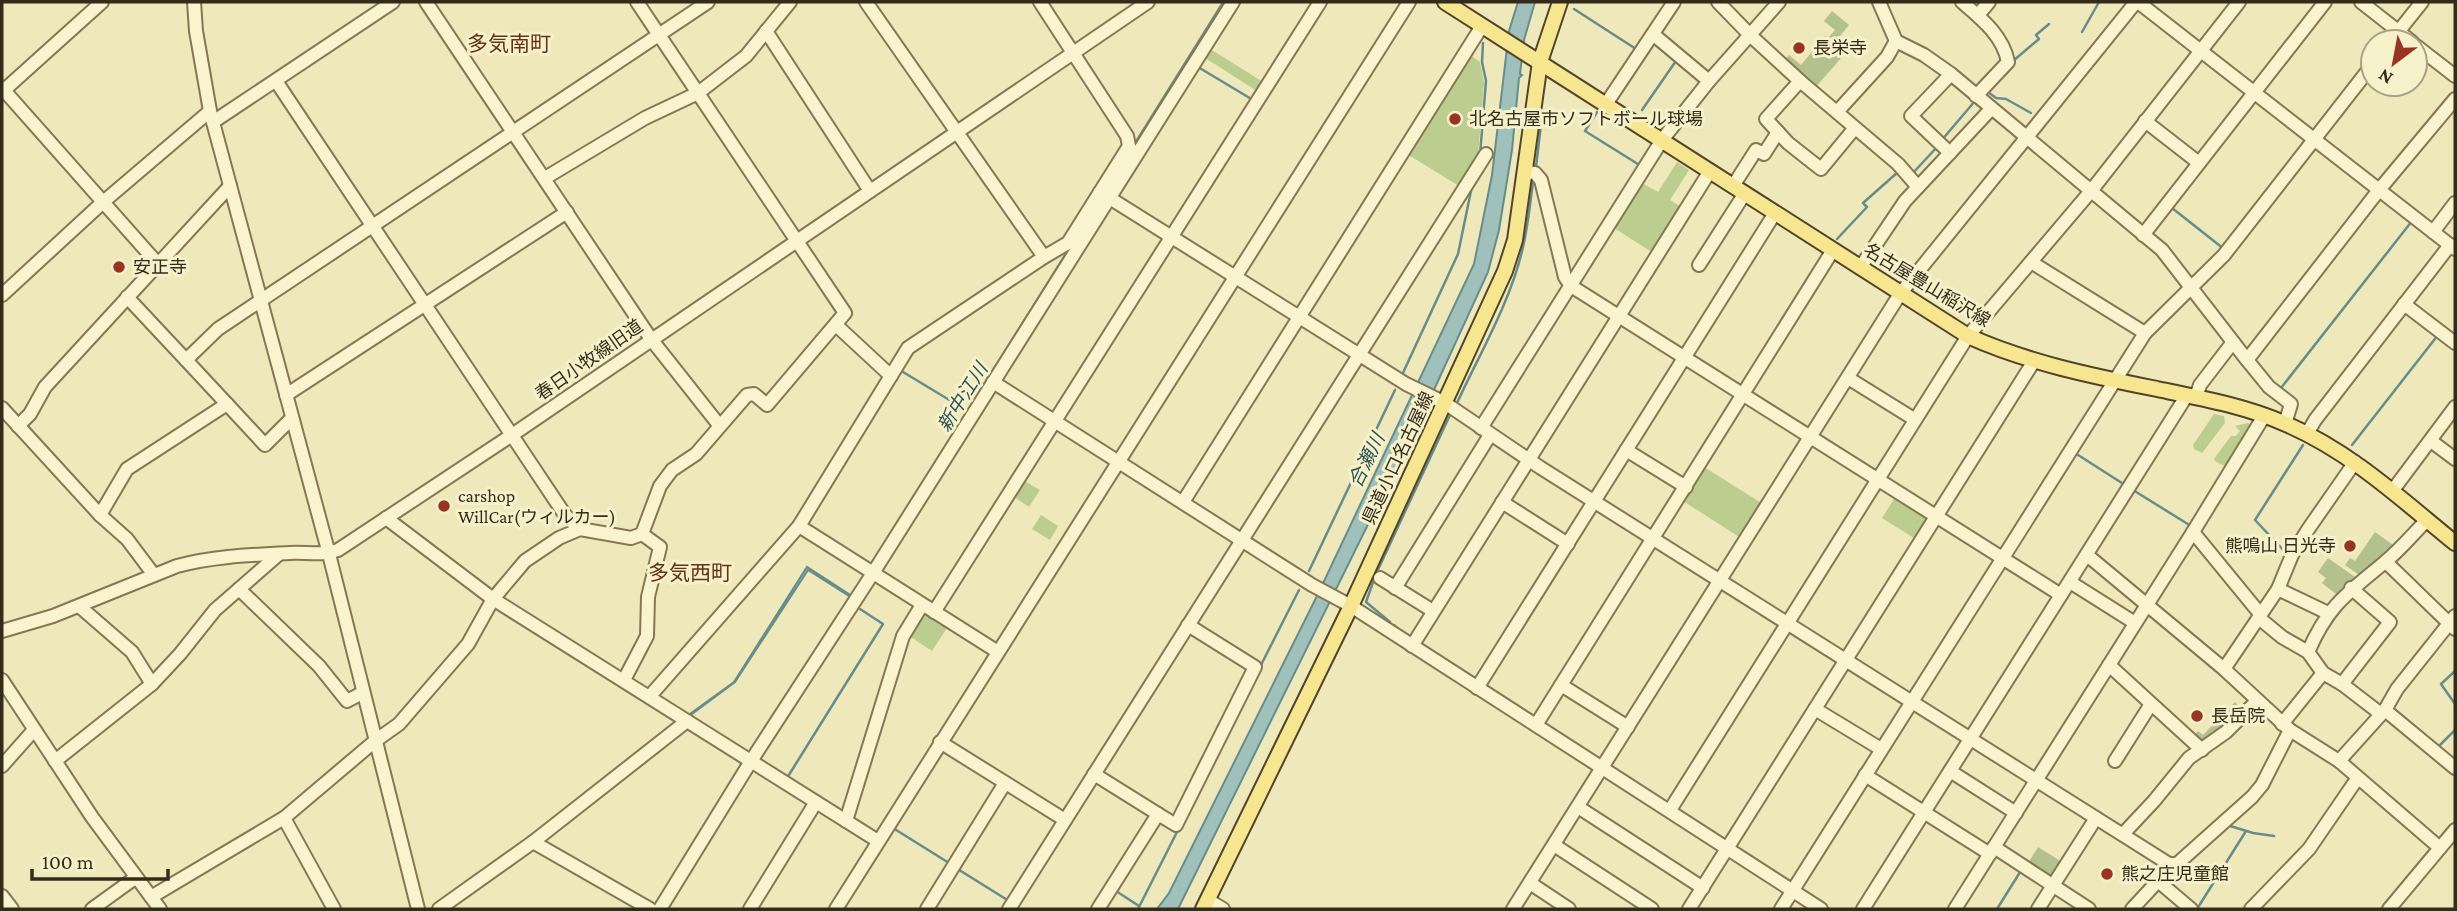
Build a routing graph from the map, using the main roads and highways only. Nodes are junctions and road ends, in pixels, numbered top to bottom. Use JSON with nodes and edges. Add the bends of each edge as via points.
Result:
{"nodes":[{"id":1,"x":1446,"y":2,"type":"edge"},
{"id":2,"x":1560,"y":2,"type":"edge"},
{"id":3,"x":1539,"y":62,"type":"junction"},
{"id":4,"x":2455,"y":543,"type":"edge"},
{"id":5,"x":1206,"y":904,"type":"edge"}],
"edges":[{"from":1,"to":3,"type":"main road","name":"名古屋豊山稲沢線"},
{"from":2,"to":3,"type":"main road","name":"県道小口名古屋線"},
{"from":3,"to":4,"type":"main road","name":"名古屋豊山稲沢線","via":[[1968,336],[2034,361],[2191,396],[2285,424],[2355,462]]},
{"from":3,"to":5,"type":"main road","name":"県道小口名古屋線","via":[[1515,240],[1505,271]]}]}
